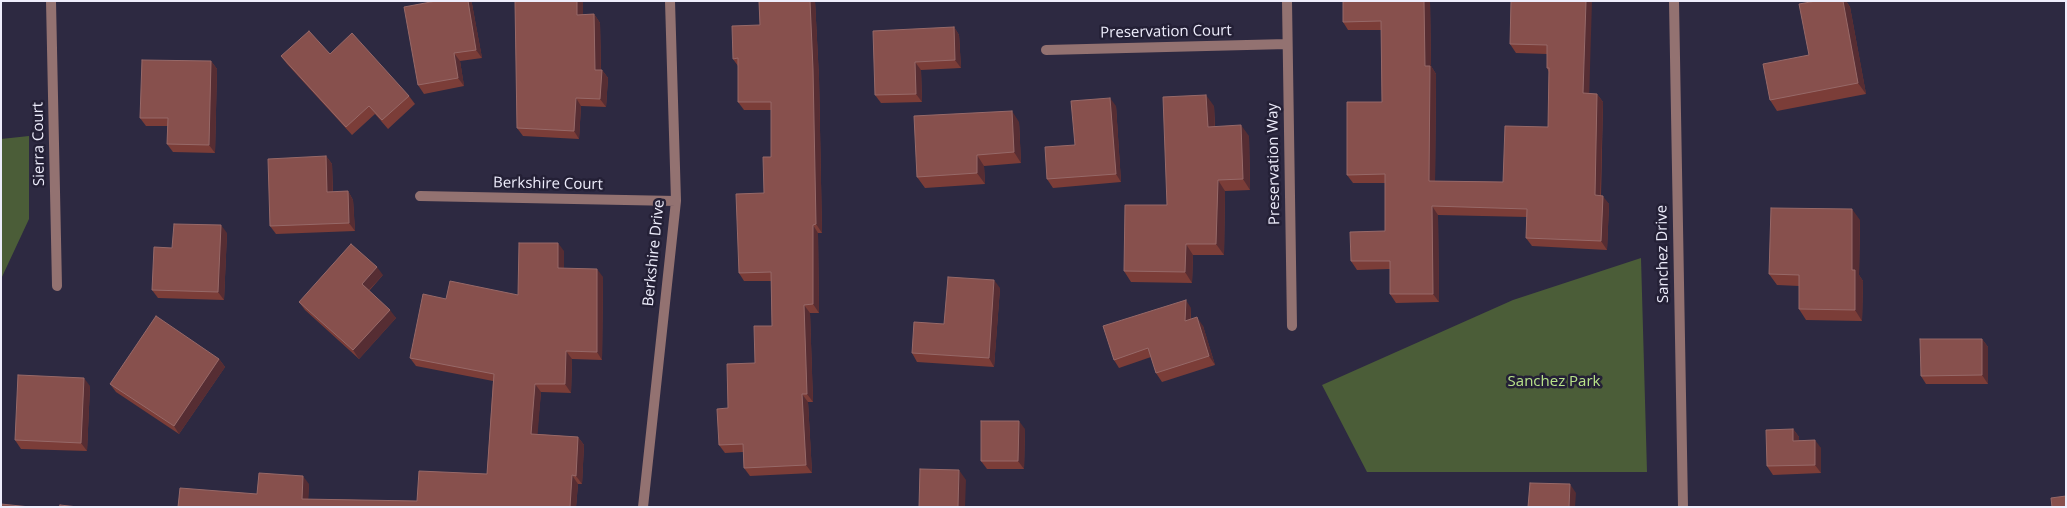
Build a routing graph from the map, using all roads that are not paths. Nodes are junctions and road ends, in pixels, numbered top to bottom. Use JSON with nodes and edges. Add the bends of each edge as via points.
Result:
{"nodes":[{"id":1,"x":51,"y":1,"type":"edge"},
{"id":2,"x":670,"y":1,"type":"edge"},
{"id":3,"x":1287,"y":1,"type":"edge"},
{"id":4,"x":1674,"y":1,"type":"edge"},
{"id":5,"x":1288,"y":44,"type":"junction"},
{"id":6,"x":1046,"y":50,"type":"dead end"},
{"id":7,"x":420,"y":196,"type":"dead end"},
{"id":8,"x":676,"y":201,"type":"junction"},
{"id":9,"x":57,"y":286,"type":"dead end"},
{"id":10,"x":1292,"y":326,"type":"dead end"},
{"id":11,"x":643,"y":507,"type":"edge"},
{"id":12,"x":1683,"y":507,"type":"edge"}],
"edges":[{"from":1,"to":9,"type":"street","name":"Sierra Court"},
{"from":2,"to":8,"type":"street","name":"Berkshire Drive"},
{"from":3,"to":5,"type":"street","name":"Preservation Way"},
{"from":4,"to":12,"type":"street","name":"Sanchez Drive"},
{"from":5,"to":6,"type":"street","name":"Preservation Court"},
{"from":5,"to":10,"type":"street","name":"Preservation Way"},
{"from":7,"to":8,"type":"street","name":"Berkshire Court"},
{"from":8,"to":11,"type":"street","name":"Berkshire Drive"}]}
